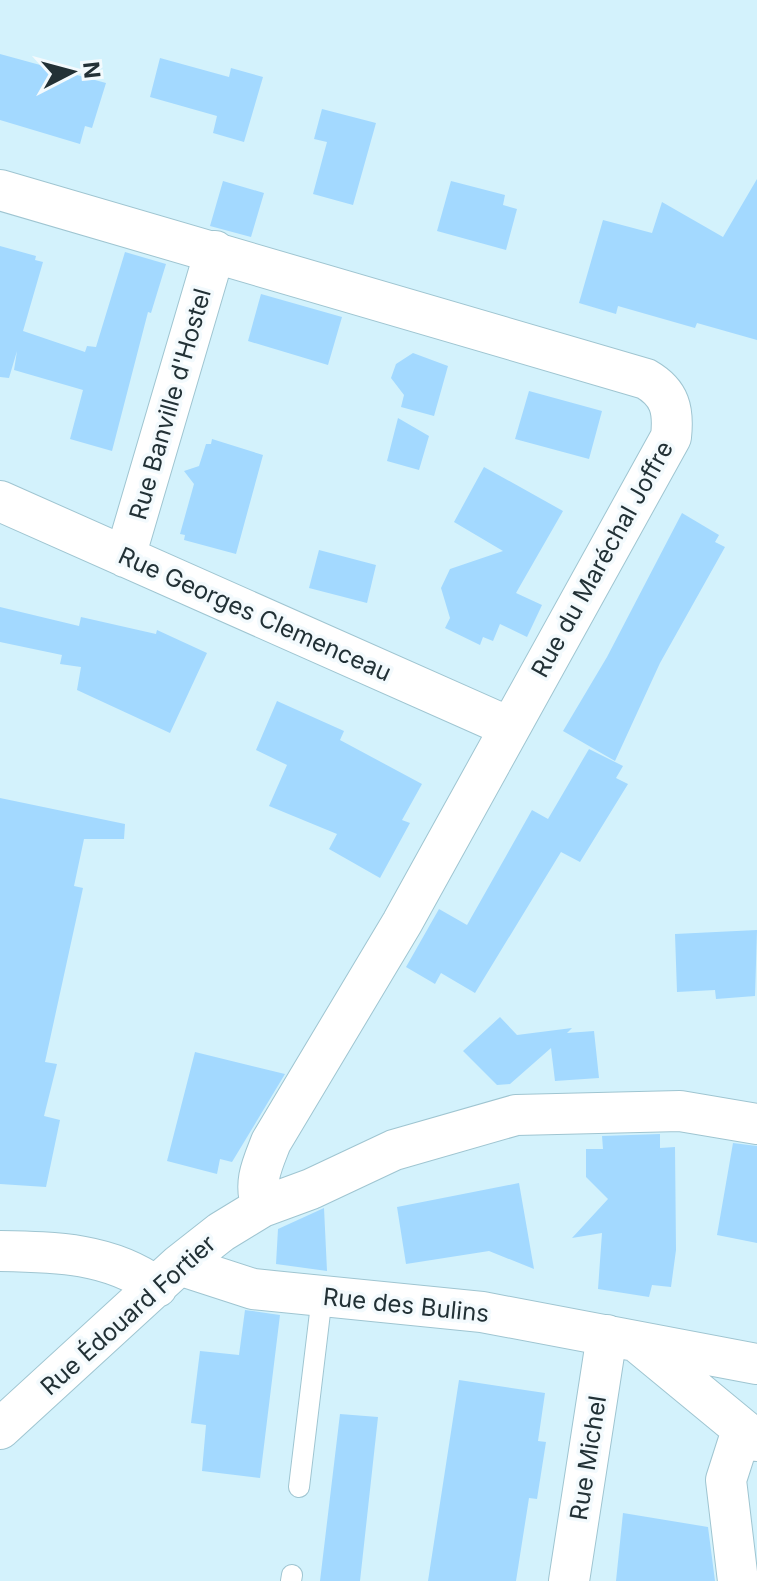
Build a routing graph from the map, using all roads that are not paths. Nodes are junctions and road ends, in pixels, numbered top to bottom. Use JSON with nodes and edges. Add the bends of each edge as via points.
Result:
{"nodes":[{"id":1,"x":0,"y":190,"type":"edge"},
{"id":2,"x":215,"y":251,"type":"junction"},
{"id":3,"x":0,"y":501,"type":"edge"},
{"id":4,"x":125,"y":557,"type":"junction"},
{"id":5,"x":509,"y":727,"type":"junction"},
{"id":6,"x":757,"y":1124,"type":"edge"},
{"id":7,"x":262,"y":1207,"type":"junction"},
{"id":8,"x":0,"y":1251,"type":"edge"},
{"id":9,"x":168,"y":1276,"type":"junction"},
{"id":10,"x":322,"y":1296,"type":"junction"},
{"id":11,"x":621,"y":1338,"type":"junction"},
{"id":12,"x":742,"y":1361,"type":"edge"},
{"id":13,"x":0,"y":1429,"type":"edge"},
{"id":14,"x":750,"y":1436,"type":"edge"},
{"id":15,"x":299,"y":1487,"type":"dead end"},
{"id":16,"x":569,"y":1581,"type":"edge"},
{"id":17,"x":738,"y":1581,"type":"edge"}],
"edges":[{"from":1,"to":2,"type":"street","name":"Rue du Maréchal Joffre"},
{"from":2,"to":4,"type":"street","name":"Rue Banville d'Hostel"},
{"from":2,"to":5,"type":"street","name":"Rue du Maréchal Joffre","via":[[662,388],[673,418],[671,437]]},
{"from":3,"to":4,"type":"street","name":"Rue Georges Clemenceau"},
{"from":4,"to":5,"type":"street","name":"Rue Georges Clemenceau"},
{"from":5,"to":7,"type":"street","name":"Rue du Maréchal Joffre","via":[[402,923],[271,1142],[256,1191]]},
{"from":6,"to":7,"type":"street","name":"Rue Édouard Fortier","via":[[680,1111],[516,1115],[394,1150]]},
{"from":7,"to":9,"type":"street","name":"Rue Édouard Fortier","via":[[221,1232]]},
{"from":8,"to":9,"type":"street","name":"Rue des Bulins","via":[[56,1252]]},
{"from":9,"to":10,"type":"street","name":"Rue des Bulins"},
{"from":9,"to":13,"type":"street","name":"Rue Édouard Fortier"},
{"from":10,"to":11,"type":"street","name":"Rue des Bulins","via":[[482,1312]]},
{"from":10,"to":15,"type":"lane"},
{"from":11,"to":12,"type":"street","name":"Rue des Bulins"},
{"from":11,"to":14,"type":"street","name":"Rue des Bulins"},
{"from":11,"to":16,"type":"street","name":"Rue Michel"},
{"from":12,"to":14,"type":"street","name":"Rue des Bulins","via":[[730,1411]]},
{"from":14,"to":17,"type":"street","via":[[726,1480]]}]}
